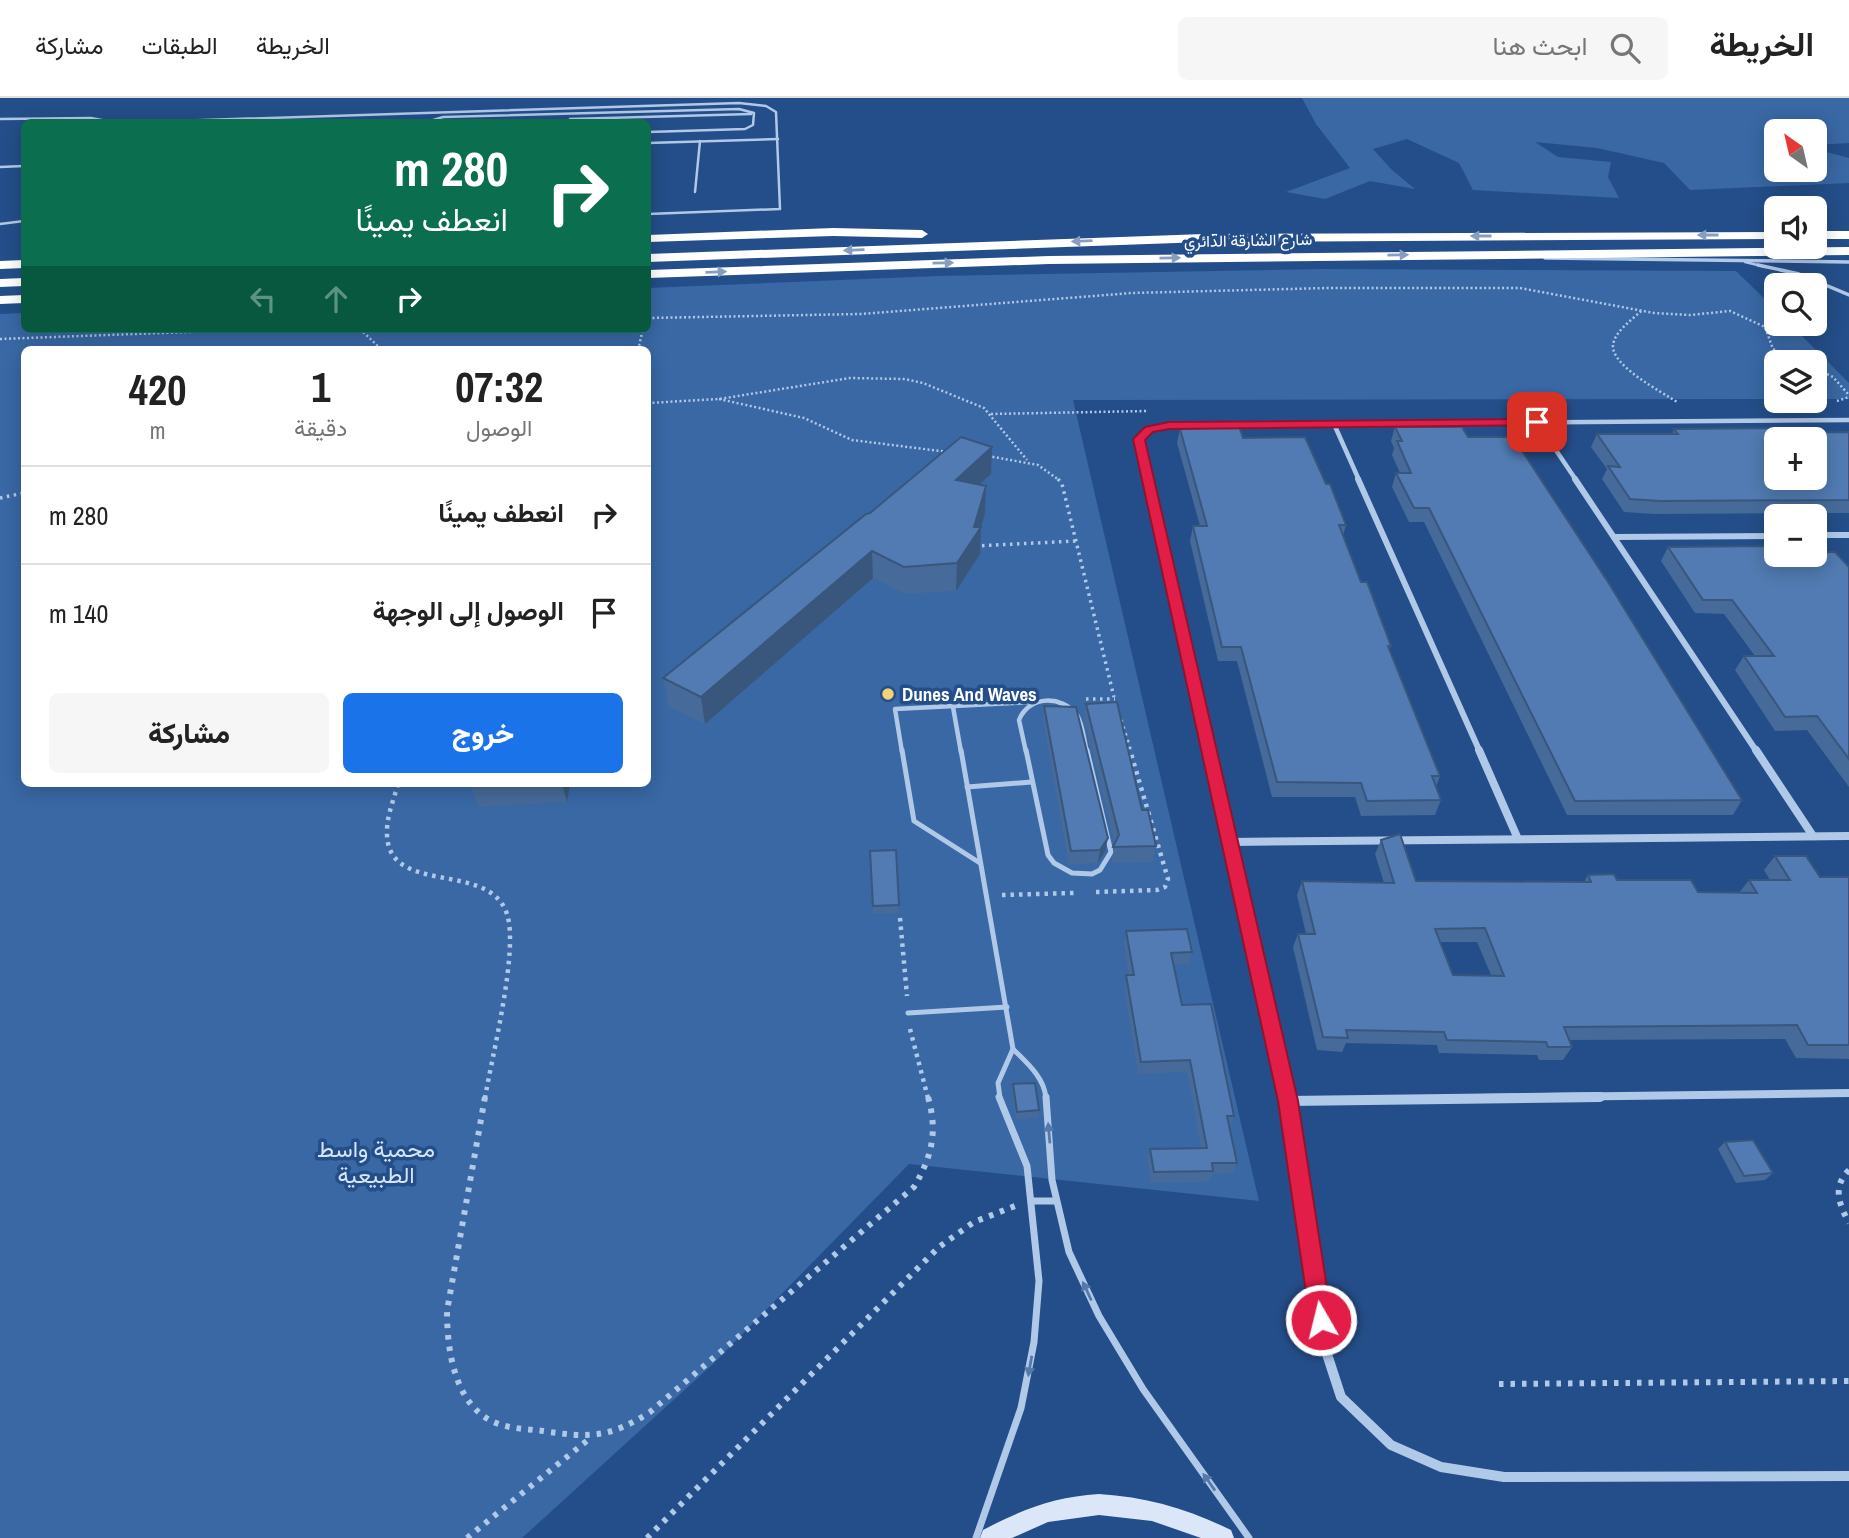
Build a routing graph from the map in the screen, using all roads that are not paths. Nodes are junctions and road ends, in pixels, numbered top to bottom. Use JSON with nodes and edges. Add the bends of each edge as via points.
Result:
{"nodes":[{"id":1,"x":526,"y":110,"type":"junction"},
{"id":2,"x":414,"y":113,"type":"junction"},
{"id":3,"x":572,"y":114,"type":"junction"},
{"id":4,"x":754,"y":114,"type":"junction"},
{"id":5,"x":523,"y":115,"type":"junction"},
{"id":6,"x":549,"y":115,"type":"junction"},
{"id":7,"x":489,"y":116,"type":"junction"},
{"id":8,"x":464,"y":117,"type":"joint"},
{"id":9,"x":0,"y":119,"type":"edge"},
{"id":10,"x":89,"y":119,"type":"edge"},
{"id":11,"x":268,"y":119,"type":"edge"},
{"id":12,"x":411,"y":119,"type":"edge"},
{"id":13,"x":436,"y":119,"type":"edge"},
{"id":14,"x":488,"y":119,"type":"edge"},
{"id":15,"x":547,"y":119,"type":"edge"},
{"id":16,"x":570,"y":119,"type":"edge"},
{"id":17,"x":622,"y":119,"type":"edge"},
{"id":18,"x":651,"y":132,"type":"edge"},
{"id":19,"x":778,"y":139,"type":"junction"},
{"id":20,"x":700,"y":141,"type":"junction"},
{"id":21,"x":651,"y":143,"type":"edge"},
{"id":22,"x":21,"y":166,"type":"edge"},
{"id":23,"x":0,"y":167,"type":"edge"},
{"id":24,"x":695,"y":192,"type":"dead end"},
{"id":25,"x":651,"y":214,"type":"edge"},
{"id":26,"x":21,"y":221,"type":"edge"},
{"id":27,"x":0,"y":224,"type":"edge"},
{"id":28,"x":1764,"y":235,"type":"edge"},
{"id":29,"x":1827,"y":235,"type":"edge"},
{"id":30,"x":1849,"y":235,"type":"edge"},
{"id":31,"x":651,"y":239,"type":"edge"},
{"id":32,"x":1046,"y":242,"type":"junction"},
{"id":33,"x":1849,"y":251,"type":"edge"},
{"id":34,"x":1471,"y":254,"type":"junction"},
{"id":35,"x":651,"y":258,"type":"edge"},
{"id":36,"x":1745,"y":262,"type":"junction"},
{"id":37,"x":1849,"y":262,"type":"edge"},
{"id":38,"x":21,"y":264,"type":"edge"},
{"id":39,"x":0,"y":265,"type":"edge"},
{"id":40,"x":651,"y":274,"type":"edge"},
{"id":41,"x":21,"y":282,"type":"edge"},
{"id":42,"x":0,"y":283,"type":"edge"},
{"id":43,"x":1849,"y":295,"type":"edge"},
{"id":44,"x":21,"y":299,"type":"edge"},
{"id":45,"x":0,"y":300,"type":"edge"},
{"id":46,"x":1849,"y":420,"type":"edge"},
{"id":47,"x":1537,"y":422,"type":"junction"},
{"id":48,"x":1334,"y":424,"type":"junction"},
{"id":49,"x":1849,"y":535,"type":"edge"},
{"id":50,"x":1764,"y":536,"type":"edge"},
{"id":51,"x":1827,"y":536,"type":"edge"},
{"id":52,"x":1614,"y":537,"type":"junction"},
{"id":53,"x":1036,"y":702,"type":"junction"},
{"id":54,"x":953,"y":707,"type":"junction"},
{"id":55,"x":1032,"y":782,"type":"junction"},
{"id":56,"x":967,"y":787,"type":"junction"},
{"id":57,"x":1813,"y":836,"type":"junction"},
{"id":58,"x":1849,"y":836,"type":"edge"},
{"id":59,"x":1518,"y":839,"type":"junction"},
{"id":60,"x":1229,"y":842,"type":"junction"},
{"id":61,"x":981,"y":863,"type":"junction"},
{"id":62,"x":1007,"y":1007,"type":"junction"},
{"id":63,"x":908,"y":1013,"type":"road end"},
{"id":64,"x":1013,"y":1049,"type":"junction"},
{"id":65,"x":1849,"y":1093,"type":"edge"},
{"id":66,"x":1288,"y":1101,"type":"junction"},
{"id":67,"x":1032,"y":1201,"type":"junction"},
{"id":68,"x":1056,"y":1201,"type":"junction"},
{"id":69,"x":1849,"y":1476,"type":"edge"},
{"id":70,"x":976,"y":1538,"type":"edge"},
{"id":71,"x":991,"y":1538,"type":"edge"},
{"id":72,"x":1223,"y":1538,"type":"edge"},
{"id":73,"x":1249,"y":1538,"type":"edge"}],
"edges":[{"from":1,"to":2,"type":"lane"},
{"from":1,"to":5,"type":"lane"},
{"from":1,"to":19,"type":"lane","via":[[758,104],[776,112]]},
{"from":2,"to":11,"type":"lane"},
{"from":2,"to":12,"type":"lane"},
{"from":3,"to":4,"type":"lane","via":[[739,109]]},
{"from":3,"to":6,"type":"lane"},
{"from":3,"to":16,"type":"lane"},
{"from":4,"to":17,"type":"lane"},
{"from":4,"to":18,"type":"lane","via":[[753,125],[744,129]]},
{"from":5,"to":6,"type":"lane"},
{"from":5,"to":7,"type":"lane"},
{"from":6,"to":15,"type":"lane"},
{"from":7,"to":8,"type":"lane"},
{"from":7,"to":14,"type":"lane"},
{"from":8,"to":13,"type":"lane"},
{"from":9,"to":10,"type":"lane"},
{"from":19,"to":20,"type":"lane"},
{"from":19,"to":25,"type":"lane","via":[[780,209]]},
{"from":20,"to":21,"type":"lane"},
{"from":20,"to":24,"type":"lane"},
{"from":22,"to":23,"type":"lane"},
{"from":26,"to":27,"type":"lane"},
{"from":28,"to":32,"type":"highway","name":"شارع الشارقة الدائري","one_way":true},
{"from":29,"to":30,"type":"highway"},
{"from":31,"to":32,"type":"highway","via":[[833,232],[998,236]]},
{"from":32,"to":35,"type":"highway","name":"شارع الشارقة الدائري","one_way":true},
{"from":33,"to":34,"type":"highway","name":"شارع الشارقة الدائري"},
{"from":34,"to":36,"type":"street"},
{"from":40,"to":34,"type":"highway","name":"شارع الشارقة الدائري","one_way":true,"via":[[1049,260]]},
{"from":36,"to":37,"type":"street"},
{"from":36,"to":43,"type":"lane","via":[[1799,274]]},
{"from":38,"to":39,"type":"highway"},
{"from":41,"to":42,"type":"highway"},
{"from":44,"to":45,"type":"highway"},
{"from":46,"to":47,"type":"street"},
{"from":47,"to":48,"type":"street"},
{"from":47,"to":52,"type":"street"},
{"from":48,"to":59,"type":"street"},
{"from":48,"to":60,"type":"street","via":[[1169,425],[1149,429],[1139,439]]},
{"from":49,"to":51,"type":"street"},
{"from":50,"to":52,"type":"street"},
{"from":52,"to":57,"type":"street"},
{"from":53,"to":54,"type":"lane"},
{"from":53,"to":55,"type":"lane","via":[[1021,712],[1019,719]]},
{"from":53,"to":55,"type":"lane","via":[[1068,705],[1079,718],[1111,852],[1104,868],[1084,875],[1061,870],[1053,863]]},
{"from":54,"to":56,"type":"lane"},
{"from":54,"to":61,"type":"lane","via":[[895,709],[914,821]]},
{"from":55,"to":56,"type":"lane"},
{"from":56,"to":61,"type":"lane"},
{"from":57,"to":58,"type":"street"},
{"from":57,"to":59,"type":"street"},
{"from":59,"to":60,"type":"street"},
{"from":60,"to":66,"type":"street"},
{"from":61,"to":62,"type":"lane"},
{"from":62,"to":63,"type":"lane"},
{"from":62,"to":64,"type":"lane"},
{"from":64,"to":67,"type":"lane","via":[[998,1089],[1027,1166]]},
{"from":68,"to":64,"type":"lane","one_way":true,"via":[[1045,1089]]},
{"from":65,"to":66,"type":"street"},
{"from":66,"to":69,"type":"street","via":[[1325,1348],[1341,1397],[1391,1445],[1441,1467],[1504,1477]]},
{"from":67,"to":68,"type":"lane"},
{"from":67,"to":70,"type":"lane","one_way":true,"via":[[1039,1280],[1032,1353],[1021,1408]]},
{"from":73,"to":68,"type":"lane","one_way":true,"via":[[1112,1340],[1069,1252]]},
{"from":71,"to":72,"type":"main road","via":[[1026,1519],[1085,1504],[1147,1508]]}]}
